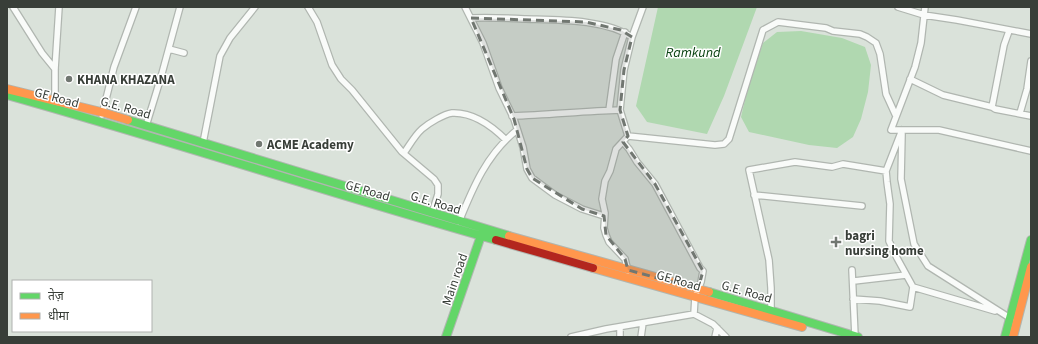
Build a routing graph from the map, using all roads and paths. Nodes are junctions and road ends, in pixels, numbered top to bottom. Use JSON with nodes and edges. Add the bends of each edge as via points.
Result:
{"nodes":[{"id":1,"x":13,"y":7,"type":"edge"},
{"id":2,"x":59,"y":7,"type":"edge"},
{"id":3,"x":136,"y":7,"type":"edge"},
{"id":4,"x":180,"y":7,"type":"edge"},
{"id":5,"x":255,"y":7,"type":"edge"},
{"id":6,"x":308,"y":7,"type":"edge"},
{"id":7,"x":465,"y":7,"type":"edge"},
{"id":8,"x":643,"y":7,"type":"edge"},
{"id":9,"x":898,"y":7,"type":"edge"},
{"id":10,"x":925,"y":7,"type":"edge"},
{"id":11,"x":924,"y":15,"type":"junction"},
{"id":12,"x":470,"y":18,"type":"junction"},
{"id":13,"x":1009,"y":31,"type":"junction"},
{"id":14,"x":625,"y":32,"type":"junction"},
{"id":15,"x":1031,"y":34,"type":"edge"},
{"id":16,"x":632,"y":37,"type":"junction"},
{"id":17,"x":169,"y":49,"type":"junction"},
{"id":18,"x":184,"y":53,"type":"dead end"},
{"id":19,"x":1031,"y":61,"type":"edge"},
{"id":20,"x":55,"y":69,"type":"junction"},
{"id":21,"x":910,"y":79,"type":"junction"},
{"id":22,"x":7,"y":88,"type":"edge"},
{"id":23,"x":7,"y":95,"type":"edge"},
{"id":24,"x":55,"y":104,"type":"junction"},
{"id":25,"x":992,"y":107,"type":"junction"},
{"id":26,"x":609,"y":110,"type":"junction"},
{"id":27,"x":620,"y":110,"type":"junction"},
{"id":28,"x":1020,"y":113,"type":"junction"},
{"id":29,"x":101,"y":116,"type":"junction"},
{"id":30,"x":512,"y":116,"type":"junction"},
{"id":31,"x":896,"y":116,"type":"junction"},
{"id":32,"x":1031,"y":116,"type":"edge"},
{"id":33,"x":146,"y":126,"type":"junction"},
{"id":34,"x":516,"y":130,"type":"junction"},
{"id":35,"x":902,"y":130,"type":"junction"},
{"id":36,"x":628,"y":136,"type":"junction"},
{"id":37,"x":506,"y":140,"type":"junction"},
{"id":38,"x":623,"y":142,"type":"junction"},
{"id":39,"x":203,"y":143,"type":"junction"},
{"id":40,"x":1031,"y":151,"type":"edge"},
{"id":41,"x":404,"y":153,"type":"junction"},
{"id":42,"x":886,"y":171,"type":"junction"},
{"id":43,"x":754,"y":195,"type":"junction"},
{"id":44,"x":862,"y":206,"type":"dead end"},
{"id":45,"x":432,"y":213,"type":"junction"},
{"id":46,"x":604,"y":216,"type":"junction"},
{"id":47,"x":459,"y":222,"type":"junction"},
{"id":48,"x":482,"y":233,"type":"junction"},
{"id":49,"x":1031,"y":240,"type":"edge"},
{"id":50,"x":1031,"y":267,"type":"edge"},
{"id":51,"x":852,"y":270,"type":"dead end"},
{"id":52,"x":629,"y":274,"type":"junction"},
{"id":53,"x":906,"y":275,"type":"junction"},
{"id":54,"x":854,"y":281,"type":"junction"},
{"id":55,"x":913,"y":287,"type":"junction"},
{"id":56,"x":697,"y":293,"type":"junction"},
{"id":57,"x":853,"y":299,"type":"junction"},
{"id":58,"x":771,"y":311,"type":"junction"},
{"id":59,"x":1001,"y":312,"type":"junction"},
{"id":60,"x":694,"y":314,"type":"junction"},
{"id":61,"x":1013,"y":320,"type":"junction"},
{"id":62,"x":643,"y":323,"type":"junction"},
{"id":63,"x":620,"y":327,"type":"junction"},
{"id":64,"x":717,"y":328,"type":"junction"},
{"id":65,"x":603,"y":329,"type":"junction"},
{"id":66,"x":446,"y":337,"type":"edge"},
{"id":67,"x":571,"y":337,"type":"edge"},
{"id":68,"x":603,"y":337,"type":"edge"},
{"id":69,"x":620,"y":337,"type":"edge"},
{"id":70,"x":641,"y":337,"type":"edge"},
{"id":71,"x":715,"y":337,"type":"edge"},
{"id":72,"x":726,"y":337,"type":"edge"},
{"id":73,"x":838,"y":337,"type":"edge"},
{"id":74,"x":857,"y":337,"type":"edge"},
{"id":75,"x":1005,"y":337,"type":"edge"},
{"id":76,"x":1013,"y":337,"type":"edge"}],
"edges":[{"from":1,"to":20,"type":"street"},
{"from":2,"to":20,"type":"street"},
{"from":3,"to":29,"type":"street","via":[[114,67]]},
{"from":4,"to":17,"type":"street"},
{"from":5,"to":39,"type":"street","via":[[230,38],[220,56]]},
{"from":6,"to":41,"type":"street","via":[[317,22],[332,65],[341,79]]},
{"from":7,"to":12,"type":"street"},
{"from":8,"to":16,"type":"street"},
{"from":9,"to":11,"type":"street"},
{"from":10,"to":11,"type":"street"},
{"from":11,"to":13,"type":"street"},
{"from":11,"to":21,"type":"street","via":[[921,43]]},
{"from":12,"to":14,"type":"street","via":[[491,16],[571,20]]},
{"from":12,"to":30,"type":"street","via":[[483,43],[498,88]]},
{"from":13,"to":15,"type":"street"},
{"from":13,"to":25,"type":"street"},
{"from":14,"to":16,"type":"street"},
{"from":14,"to":26,"type":"street","via":[[616,59]]},
{"from":16,"to":27,"type":"street","via":[[624,70]]},
{"from":17,"to":18,"type":"street"},
{"from":17,"to":33,"type":"street"},
{"from":19,"to":28,"type":"street"},
{"from":20,"to":24,"type":"street"},
{"from":21,"to":25,"type":"street","via":[[943,95]]},
{"from":21,"to":31,"type":"street"},
{"from":22,"to":24,"type":"main road","name":"G.E. Road"},
{"from":23,"to":24,"type":"main road","name":"GE Road"},
{"from":24,"to":29,"type":"main road","name":"G.E. Road"},
{"from":25,"to":28,"type":"street"},
{"from":26,"to":27,"type":"street"},
{"from":26,"to":30,"type":"street"},
{"from":27,"to":36,"type":"street"},
{"from":28,"to":32,"type":"street"},
{"from":29,"to":33,"type":"main road","name":"G.E. Road"},
{"from":29,"to":48,"type":"main road","name":"GE Road","via":[[318,188]]},
{"from":30,"to":34,"type":"street"},
{"from":31,"to":35,"type":"street","via":[[891,130]]},
{"from":31,"to":36,"type":"street","via":[[886,94],[876,43],[860,34],[778,22],[763,30],[729,139],[724,144]]},
{"from":33,"to":39,"type":"main road","name":"G.E. Road"},
{"from":34,"to":37,"type":"street"},
{"from":34,"to":46,"type":"street","via":[[532,178],[582,209]]},
{"from":35,"to":40,"type":"street","via":[[939,130]]},
{"from":35,"to":42,"type":"street"},
{"from":35,"to":59,"type":"street","via":[[901,179],[914,244],[928,266]]},
{"from":36,"to":38,"type":"street"},
{"from":37,"to":41,"type":"street","via":[[482,121],[452,113],[436,119],[421,129]]},
{"from":37,"to":47,"type":"street","via":[[486,164]]},
{"from":38,"to":46,"type":"street","via":[[616,149],[605,181],[602,199]]},
{"from":38,"to":56,"type":"street","via":[[655,184],[700,268],[704,271]]},
{"from":39,"to":45,"type":"main road","name":"G.E. Road"},
{"from":41,"to":45,"type":"street","via":[[434,178],[438,185]]},
{"from":42,"to":43,"type":"street","via":[[842,164],[832,167],[796,162],[749,170]]},
{"from":42,"to":53,"type":"street","via":[[890,204],[889,241]]},
{"from":43,"to":44,"type":"street"},
{"from":43,"to":58,"type":"street","via":[[769,260]]},
{"from":45,"to":47,"type":"main road","name":"G.E. Road"},
{"from":46,"to":52,"type":"street","via":[[606,236],[625,259]]},
{"from":47,"to":48,"type":"main road","name":"G.E. Road"},
{"from":48,"to":52,"type":"main road","name":"GE Road"},
{"from":48,"to":66,"type":"main road","name":"Main road"},
{"from":49,"to":61,"type":"main road"},
{"from":50,"to":61,"type":"main road"},
{"from":51,"to":54,"type":"street"},
{"from":52,"to":56,"type":"main road","name":"GE Road"},
{"from":53,"to":54,"type":"street"},
{"from":53,"to":55,"type":"street"},
{"from":54,"to":57,"type":"street"},
{"from":55,"to":57,"type":"street","via":[[910,307]]},
{"from":55,"to":59,"type":"street"},
{"from":56,"to":58,"type":"main road","name":"G.E. Road"},
{"from":56,"to":60,"type":"street"},
{"from":56,"to":73,"type":"main road","name":"GE Road"},
{"from":57,"to":74,"type":"street"},
{"from":58,"to":74,"type":"main road","name":"G.E. Road"},
{"from":59,"to":61,"type":"street"},
{"from":60,"to":62,"type":"street"},
{"from":60,"to":64,"type":"street","via":[[703,317]]},
{"from":61,"to":75,"type":"main road"},
{"from":61,"to":76,"type":"main road"},
{"from":62,"to":63,"type":"street"},
{"from":62,"to":70,"type":"street"},
{"from":63,"to":65,"type":"street"},
{"from":63,"to":69,"type":"street"},
{"from":64,"to":71,"type":"street"},
{"from":64,"to":72,"type":"street"},
{"from":65,"to":67,"type":"street"},
{"from":65,"to":68,"type":"street"}]}
